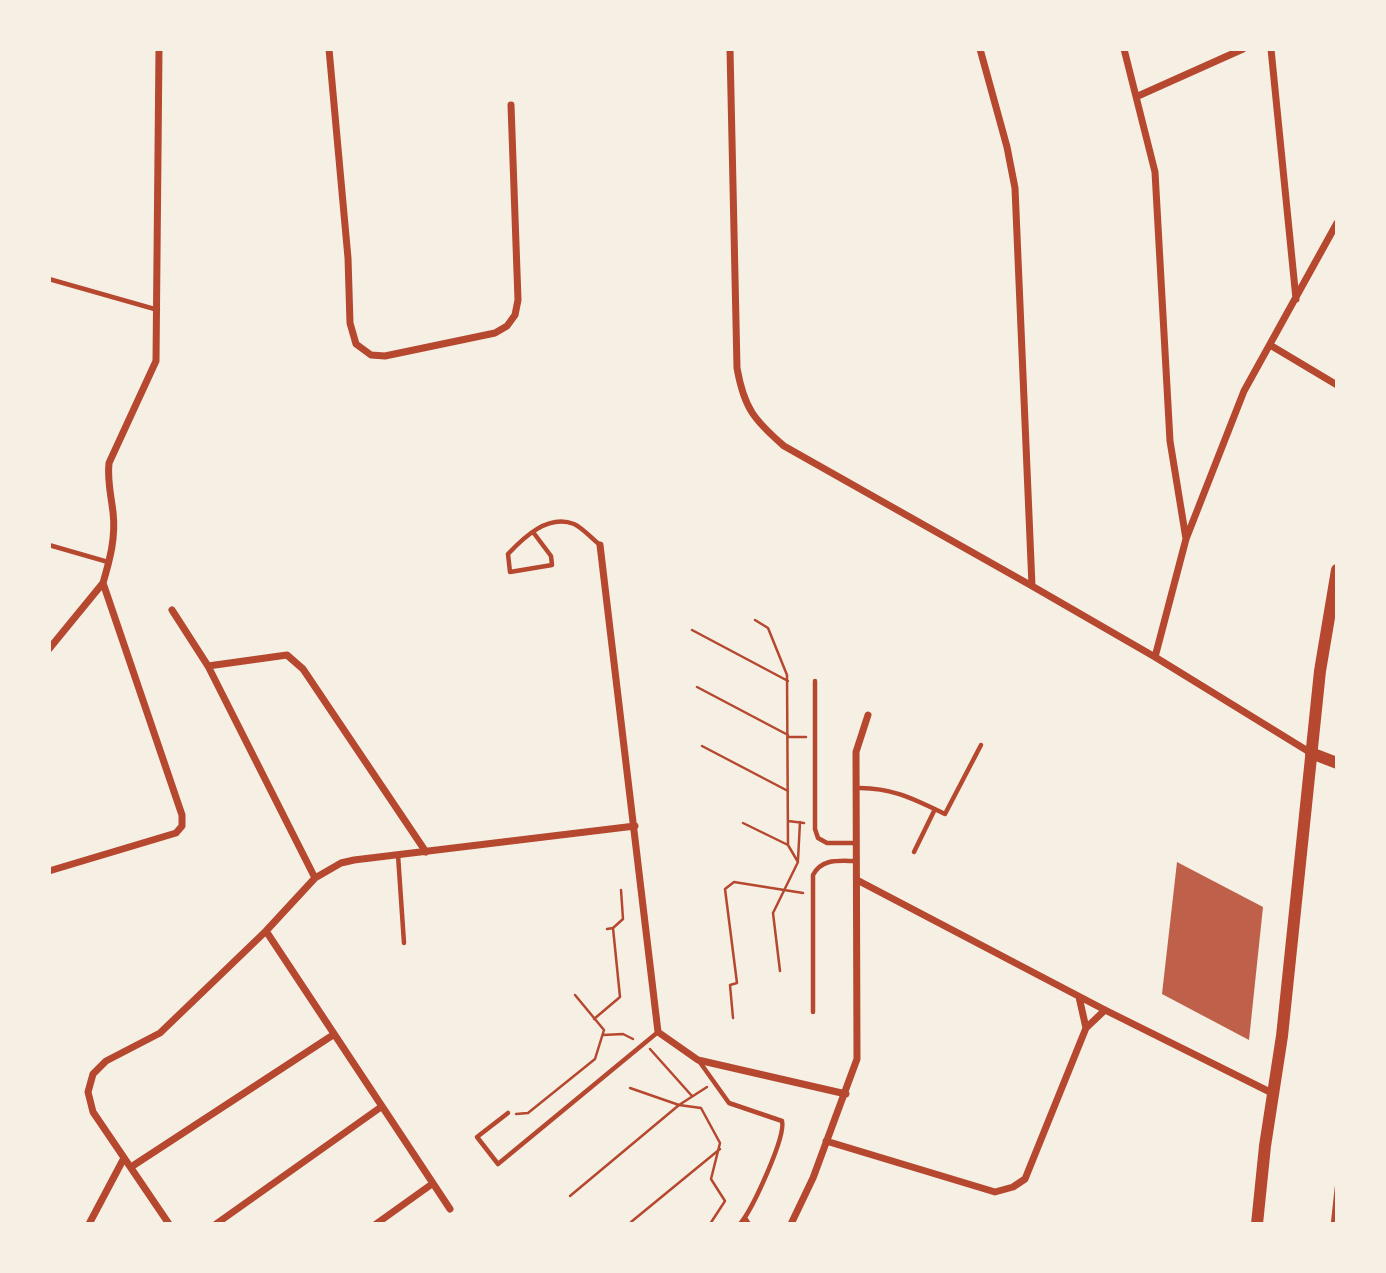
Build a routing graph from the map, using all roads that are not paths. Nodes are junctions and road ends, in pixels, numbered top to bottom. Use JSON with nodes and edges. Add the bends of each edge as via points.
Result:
{"nodes":[{"id":1,"x":159,"y":49,"type":"edge"},
{"id":2,"x":329,"y":49,"type":"edge"},
{"id":3,"x":730,"y":49,"type":"edge"},
{"id":4,"x":981,"y":49,"type":"edge"},
{"id":5,"x":1124,"y":49,"type":"edge"},
{"id":6,"x":1243,"y":49,"type":"edge"},
{"id":7,"x":1270,"y":49,"type":"edge"},
{"id":8,"x":1138,"y":96,"type":"junction"},
{"id":9,"x":511,"y":105,"type":"dead end"},
{"id":10,"x":1337,"y":223,"type":"edge"},
{"id":11,"x":49,"y":279,"type":"edge"},
{"id":12,"x":1296,"y":299,"type":"junction"},
{"id":13,"x":158,"y":311,"type":"junction"},
{"id":14,"x":1270,"y":345,"type":"junction"},
{"id":15,"x":1337,"y":385,"type":"edge"},
{"id":16,"x":533,"y":531,"type":"junction"},
{"id":17,"x":1186,"y":539,"type":"junction"},
{"id":18,"x":49,"y":545,"type":"edge"},
{"id":19,"x":600,"y":545,"type":"joint"},
{"id":20,"x":109,"y":562,"type":"junction"},
{"id":21,"x":1337,"y":570,"type":"edge"},
{"id":22,"x":103,"y":583,"type":"junction"},
{"id":23,"x":1032,"y":586,"type":"junction"},
{"id":24,"x":172,"y":610,"type":"dead end"},
{"id":25,"x":49,"y":649,"type":"edge"},
{"id":26,"x":1155,"y":657,"type":"junction"},
{"id":27,"x":208,"y":666,"type":"junction"},
{"id":28,"x":815,"y":681,"type":"dead end"},
{"id":29,"x":868,"y":715,"type":"dead end"},
{"id":30,"x":981,"y":745,"type":"dead end"},
{"id":31,"x":1311,"y":753,"type":"junction"},
{"id":32,"x":1337,"y":763,"type":"edge"},
{"id":33,"x":856,"y":788,"type":"junction"},
{"id":34,"x":935,"y":809,"type":"junction"},
{"id":35,"x":635,"y":826,"type":"junction"},
{"id":36,"x":857,"y":843,"type":"junction"},
{"id":37,"x":426,"y":852,"type":"junction"},
{"id":38,"x":914,"y":852,"type":"dead end"},
{"id":39,"x":398,"y":855,"type":"junction"},
{"id":40,"x":856,"y":861,"type":"junction"},
{"id":41,"x":49,"y":871,"type":"edge"},
{"id":42,"x":315,"y":878,"type":"junction"},
{"id":43,"x":857,"y":880,"type":"junction"},
{"id":44,"x":266,"y":932,"type":"junction"},
{"id":45,"x":404,"y":943,"type":"dead end"},
{"id":46,"x":1079,"y":997,"type":"junction"},
{"id":47,"x":1105,"y":1010,"type":"junction"},
{"id":48,"x":813,"y":1012,"type":"dead end"},
{"id":49,"x":1086,"y":1028,"type":"junction"},
{"id":50,"x":658,"y":1032,"type":"junction"},
{"id":51,"x":333,"y":1035,"type":"junction"},
{"id":52,"x":698,"y":1060,"type":"junction"},
{"id":53,"x":1272,"y":1093,"type":"junction"},
{"id":54,"x":846,"y":1094,"type":"junction"},
{"id":55,"x":381,"y":1107,"type":"junction"},
{"id":56,"x":508,"y":1113,"type":"road end"},
{"id":57,"x":826,"y":1141,"type":"junction"},
{"id":58,"x":124,"y":1158,"type":"junction"},
{"id":59,"x":131,"y":1167,"type":"junction"},
{"id":60,"x":432,"y":1184,"type":"junction"},
{"id":61,"x":1337,"y":1188,"type":"edge"},
{"id":62,"x":450,"y":1209,"type":"dead end"},
{"id":63,"x":746,"y":1217,"type":"junction"},
{"id":64,"x":89,"y":1224,"type":"edge"},
{"id":65,"x":169,"y":1224,"type":"edge"},
{"id":66,"x":216,"y":1224,"type":"edge"},
{"id":67,"x":376,"y":1224,"type":"edge"},
{"id":68,"x":740,"y":1224,"type":"edge"},
{"id":69,"x":749,"y":1224,"type":"edge"},
{"id":70,"x":791,"y":1224,"type":"edge"},
{"id":71,"x":1257,"y":1224,"type":"edge"},
{"id":72,"x":1334,"y":1224,"type":"edge"}],
"edges":[{"from":1,"to":13,"type":"street"},
{"from":2,"to":9,"type":"street","via":[[350,323],[356,344],[371,355],[495,333],[515,315],[518,282]]},
{"from":3,"to":23,"type":"street","via":[[737,368],[743,399],[758,423],[784,446]]},
{"from":4,"to":23,"type":"street","via":[[1015,188]]},
{"from":5,"to":8,"type":"street"},
{"from":6,"to":8,"type":"street"},
{"from":7,"to":12,"type":"street"},
{"from":8,"to":17,"type":"street","via":[[1155,172],[1170,441]]},
{"from":10,"to":12,"type":"street"},
{"from":11,"to":13,"type":"lane"},
{"from":12,"to":14,"type":"street"},
{"from":13,"to":20,"type":"street","via":[[156,361],[109,463],[114,525]]},
{"from":14,"to":15,"type":"street"},
{"from":14,"to":17,"type":"street","via":[[1244,391]]},
{"from":16,"to":16,"type":"lane","via":[[508,554],[510,572],[552,565],[551,555]]},
{"from":16,"to":19,"type":"lane","via":[[554,522],[574,524]]},
{"from":17,"to":26,"type":"street"},
{"from":18,"to":20,"type":"lane"},
{"from":19,"to":35,"type":"street"},
{"from":20,"to":22,"type":"street"},
{"from":21,"to":31,"type":"main road"},
{"from":22,"to":25,"type":"street"},
{"from":22,"to":41,"type":"street","via":[[182,826],[176,833]]},
{"from":23,"to":26,"type":"street"},
{"from":24,"to":27,"type":"street"},
{"from":26,"to":31,"type":"street"},
{"from":27,"to":37,"type":"street","via":[[287,655],[303,669]]},
{"from":27,"to":42,"type":"street"},
{"from":28,"to":36,"type":"lane","via":[[815,829],[818,838],[827,843]]},
{"from":29,"to":33,"type":"street","via":[[856,752]]},
{"from":30,"to":34,"type":"lane","via":[[945,814]]},
{"from":31,"to":32,"type":"main road"},
{"from":31,"to":53,"type":"main road","via":[[1284,1022]]},
{"from":33,"to":34,"type":"lane","via":[[902,793]]},
{"from":33,"to":36,"type":"street"},
{"from":34,"to":38,"type":"lane"},
{"from":35,"to":37,"type":"street"},
{"from":35,"to":50,"type":"street"},
{"from":36,"to":40,"type":"street"},
{"from":37,"to":39,"type":"street"},
{"from":39,"to":42,"type":"street","via":[[341,863]]},
{"from":39,"to":45,"type":"lane"},
{"from":40,"to":43,"type":"street"},
{"from":40,"to":48,"type":"lane","via":[[827,861],[817,866],[813,875]]},
{"from":42,"to":44,"type":"street"},
{"from":43,"to":46,"type":"street"},
{"from":43,"to":54,"type":"street","via":[[857,1059]]},
{"from":44,"to":51,"type":"street"},
{"from":44,"to":58,"type":"street","via":[[160,1033],[106,1060],[93,1074],[88,1092],[93,1112]]},
{"from":46,"to":47,"type":"street"},
{"from":46,"to":49,"type":"street"},
{"from":47,"to":49,"type":"street"},
{"from":47,"to":53,"type":"street"},
{"from":49,"to":57,"type":"street","via":[[1025,1179],[1013,1187],[996,1192]]},
{"from":50,"to":52,"type":"street"},
{"from":50,"to":56,"type":"lane","via":[[498,1164],[477,1137]]},
{"from":51,"to":55,"type":"street"},
{"from":51,"to":59,"type":"street"},
{"from":52,"to":54,"type":"street"},
{"from":52,"to":63,"type":"lane","via":[[729,1103],[776,1117],[783,1126]]},
{"from":53,"to":71,"type":"main road"},
{"from":54,"to":57,"type":"street"},
{"from":55,"to":60,"type":"street"},
{"from":55,"to":66,"type":"street"},
{"from":57,"to":70,"type":"street"},
{"from":58,"to":59,"type":"street"},
{"from":58,"to":64,"type":"street"},
{"from":59,"to":65,"type":"street"},
{"from":60,"to":62,"type":"street"},
{"from":60,"to":67,"type":"street"},
{"from":61,"to":72,"type":"lane"},
{"from":63,"to":68,"type":"lane"},
{"from":63,"to":69,"type":"lane"}]}
